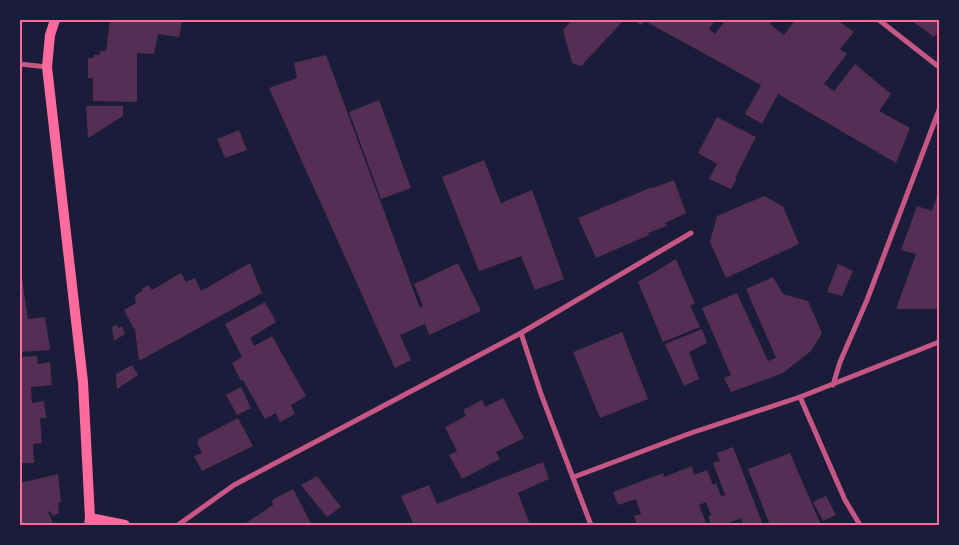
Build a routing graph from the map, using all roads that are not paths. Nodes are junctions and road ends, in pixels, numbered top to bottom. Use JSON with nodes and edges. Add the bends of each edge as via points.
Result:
{"nodes":[{"id":1,"x":55,"y":20,"type":"edge"},
{"id":2,"x":879,"y":20,"type":"edge"},
{"id":3,"x":20,"y":64,"type":"edge"},
{"id":4,"x":47,"y":67,"type":"junction"},
{"id":5,"x":939,"y":67,"type":"edge"},
{"id":6,"x":939,"y":110,"type":"edge"},
{"id":7,"x":691,"y":233,"type":"dead end"},
{"id":8,"x":520,"y":334,"type":"junction"},
{"id":9,"x":939,"y":342,"type":"edge"},
{"id":10,"x":833,"y":385,"type":"junction"},
{"id":11,"x":800,"y":397,"type":"junction"},
{"id":12,"x":574,"y":477,"type":"junction"},
{"id":13,"x":90,"y":521,"type":"edge"},
{"id":14,"x":125,"y":525,"type":"edge"},
{"id":15,"x":178,"y":525,"type":"edge"},
{"id":16,"x":591,"y":525,"type":"edge"},
{"id":17,"x":860,"y":525,"type":"edge"}],
"edges":[{"from":1,"to":4,"type":"main road","via":[[50,34]]},
{"from":2,"to":5,"type":"street"},
{"from":3,"to":4,"type":"street"},
{"from":4,"to":13,"type":"main road","via":[[83,382]]},
{"from":6,"to":10,"type":"street"},
{"from":7,"to":8,"type":"street"},
{"from":8,"to":12,"type":"street"},
{"from":8,"to":15,"type":"street","via":[[234,485]]},
{"from":9,"to":10,"type":"street"},
{"from":10,"to":11,"type":"street"},
{"from":11,"to":12,"type":"street"},
{"from":11,"to":17,"type":"street","via":[[845,500]]},
{"from":12,"to":16,"type":"street"},
{"from":13,"to":14,"type":"main road"}]}
